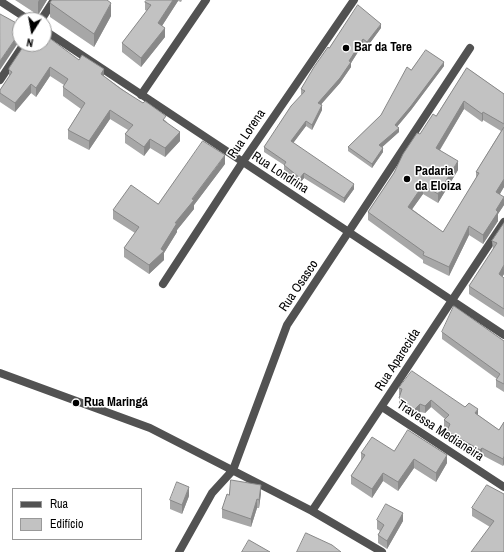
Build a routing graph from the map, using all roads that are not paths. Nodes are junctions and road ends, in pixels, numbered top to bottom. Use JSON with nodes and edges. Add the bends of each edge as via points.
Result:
{"nodes":[{"id":1,"x":54,"y":0,"type":"edge"},
{"id":2,"x":206,"y":0,"type":"edge"},
{"id":3,"x":354,"y":0,"type":"edge"},
{"id":4,"x":0,"y":1,"type":"edge"},
{"id":5,"x":17,"y":12,"type":"edge"},
{"id":6,"x":46,"y":12,"type":"edge"},
{"id":7,"x":52,"y":35,"type":"edge"},
{"id":8,"x":470,"y":48,"type":"dead end"},
{"id":9,"x":19,"y":52,"type":"edge"},
{"id":10,"x":0,"y":80,"type":"edge"},
{"id":11,"x":141,"y":95,"type":"junction"},
{"id":12,"x":242,"y":163,"type":"junction"},
{"id":13,"x":504,"y":222,"type":"edge"},
{"id":14,"x":348,"y":233,"type":"junction"},
{"id":15,"x":163,"y":284,"type":"dead end"},
{"id":16,"x":451,"y":300,"type":"junction"},
{"id":17,"x":504,"y":335,"type":"edge"},
{"id":18,"x":0,"y":373,"type":"edge"},
{"id":19,"x":382,"y":408,"type":"junction"},
{"id":20,"x":233,"y":470,"type":"junction"},
{"id":21,"x":504,"y":487,"type":"edge"},
{"id":22,"x":312,"y":511,"type":"junction"},
{"id":23,"x":179,"y":552,"type":"edge"},
{"id":24,"x":382,"y":552,"type":"edge"}],
"edges":[{"from":1,"to":6,"type":"street"},
{"from":2,"to":11,"type":"street"},
{"from":3,"to":12,"type":"street","name":"Rua Lorena"},
{"from":4,"to":5,"type":"street"},
{"from":7,"to":11,"type":"street","name":"Rua Londrina"},
{"from":8,"to":14,"type":"street","name":"Rua Osasco"},
{"from":9,"to":10,"type":"street"},
{"from":11,"to":12,"type":"street","name":"Rua Londrina"},
{"from":12,"to":14,"type":"street","name":"Rua Londrina"},
{"from":12,"to":15,"type":"street","name":"Rua Lorena"},
{"from":13,"to":16,"type":"street","name":"Rua Aparecida"},
{"from":14,"to":16,"type":"street","name":"Rua Londrina"},
{"from":14,"to":20,"type":"street","name":"Rua Osasco","via":[[287,325]]},
{"from":16,"to":17,"type":"street","name":"Rua Londrina"},
{"from":16,"to":19,"type":"street","name":"Rua Aparecida"},
{"from":18,"to":20,"type":"street","via":[[150,428]]},
{"from":19,"to":21,"type":"street","name":"Travessa Medianeira"},
{"from":19,"to":22,"type":"street","name":"Rua Aparecida"},
{"from":20,"to":22,"type":"street"},
{"from":20,"to":23,"type":"street","name":"Rua Osasco","via":[[212,493]]},
{"from":22,"to":24,"type":"street"}]}
